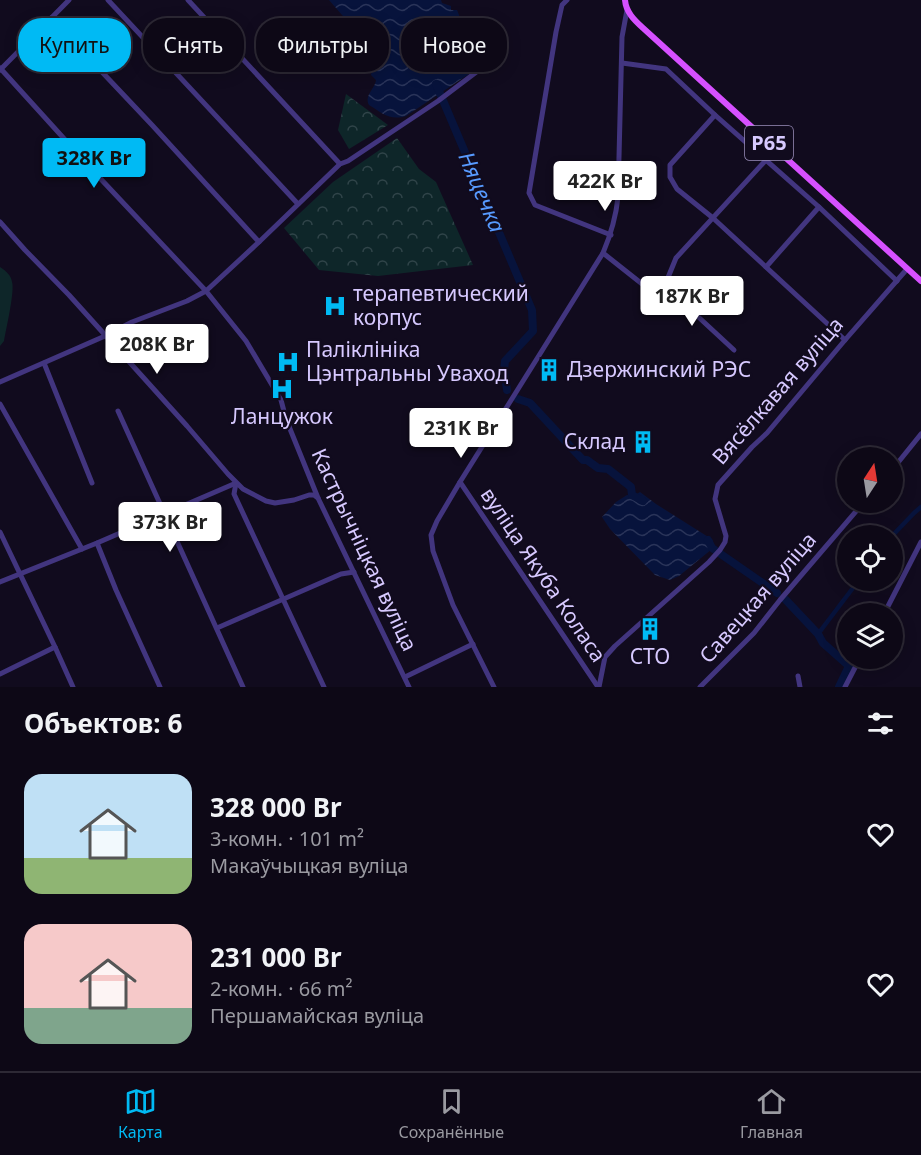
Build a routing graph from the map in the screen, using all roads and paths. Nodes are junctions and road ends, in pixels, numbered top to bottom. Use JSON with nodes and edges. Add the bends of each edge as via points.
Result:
{"nodes":[{"id":1,"x":69,"y":0,"type":"edge"},
{"id":2,"x":108,"y":0,"type":"edge"},
{"id":3,"x":188,"y":0,"type":"edge"},
{"id":4,"x":567,"y":0,"type":"edge"},
{"id":5,"x":625,"y":0,"type":"edge"},
{"id":6,"x":627,"y":10,"type":"junction"},
{"id":7,"x":51,"y":18,"type":"edge"},
{"id":8,"x":18,"y":51,"type":"edge"},
{"id":9,"x":622,"y":63,"type":"junction"},
{"id":10,"x":0,"y":69,"type":"edge"},
{"id":11,"x":102,"y":72,"type":"edge"},
{"id":12,"x":476,"y":72,"type":"edge"},
{"id":13,"x":715,"y":115,"type":"junction"},
{"id":14,"x":766,"y":160,"type":"junction"},
{"id":15,"x":340,"y":164,"type":"junction"},
{"id":16,"x":298,"y":204,"type":"junction"},
{"id":17,"x":819,"y":207,"type":"junction"},
{"id":18,"x":713,"y":218,"type":"junction"},
{"id":19,"x":0,"y":222,"type":"edge"},
{"id":20,"x":611,"y":236,"type":"junction"},
{"id":21,"x":259,"y":243,"type":"junction"},
{"id":22,"x":603,"y":253,"type":"junction"},
{"id":23,"x":766,"y":267,"type":"junction"},
{"id":24,"x":907,"y":269,"type":"junction"},
{"id":25,"x":897,"y":281,"type":"junction"},
{"id":26,"x":921,"y":281,"type":"edge"},
{"id":27,"x":666,"y":287,"type":"junction"},
{"id":28,"x":206,"y":291,"type":"junction"},
{"id":29,"x":105,"y":336,"type":"junction"},
{"id":30,"x":845,"y":340,"type":"junction"},
{"id":31,"x":734,"y":350,"type":"dead end"},
{"id":32,"x":44,"y":363,"type":"junction"},
{"id":33,"x":0,"y":382,"type":"edge"},
{"id":34,"x":0,"y":404,"type":"edge"},
{"id":35,"x":118,"y":411,"type":"dead end"},
{"id":36,"x":921,"y":434,"type":"edge"},
{"id":37,"x":903,"y":456,"type":"edge"},
{"id":38,"x":460,"y":482,"type":"junction"},
{"id":39,"x":92,"y":483,"type":"dead end"},
{"id":40,"x":236,"y":483,"type":"junction"},
{"id":41,"x":318,"y":498,"type":"junction"},
{"id":42,"x":855,"y":513,"type":"edge"},
{"id":43,"x":165,"y":514,"type":"junction"},
{"id":44,"x":0,"y":532,"type":"edge"},
{"id":45,"x":921,"y":542,"type":"edge"},
{"id":46,"x":97,"y":543,"type":"junction"},
{"id":47,"x":82,"y":549,"type":"junction"},
{"id":48,"x":919,"y":552,"type":"edge"},
{"id":49,"x":354,"y":572,"type":"junction"},
{"id":50,"x":20,"y":574,"type":"junction"},
{"id":51,"x":0,"y":582,"type":"edge"},
{"id":52,"x":283,"y":599,"type":"junction"},
{"id":53,"x":890,"y":603,"type":"edge"},
{"id":54,"x":217,"y":628,"type":"junction"},
{"id":55,"x":473,"y":644,"type":"junction"},
{"id":56,"x":55,"y":647,"type":"junction"},
{"id":57,"x":854,"y":669,"type":"edge"},
{"id":58,"x":0,"y":674,"type":"edge"},
{"id":59,"x":798,"y":676,"type":"dead end"},
{"id":60,"x":405,"y":678,"type":"junction"},
{"id":61,"x":73,"y":687,"type":"edge"},
{"id":62,"x":160,"y":687,"type":"edge"},
{"id":63,"x":243,"y":687,"type":"edge"},
{"id":64,"x":324,"y":687,"type":"edge"},
{"id":65,"x":409,"y":687,"type":"edge"},
{"id":66,"x":494,"y":687,"type":"edge"},
{"id":67,"x":599,"y":687,"type":"edge"},
{"id":68,"x":700,"y":687,"type":"edge"},
{"id":69,"x":800,"y":687,"type":"edge"},
{"id":70,"x":845,"y":687,"type":"edge"}],
"edges":[{"from":1,"to":7,"type":"street"},
{"from":2,"to":16,"type":"street"},
{"from":3,"to":15,"type":"street"},
{"from":4,"to":20,"type":"street","via":[[562,4],[556,32],[529,193],[535,205]]},
{"from":5,"to":6,"type":"main road"},
{"from":6,"to":9,"type":"street"},
{"from":6,"to":24,"type":"main road","number":"Р65"},
{"from":8,"to":10,"type":"street"},
{"from":9,"to":13,"type":"street","via":[[666,69]]},
{"from":9,"to":20,"type":"street","via":[[618,197]]},
{"from":10,"to":28,"type":"street","name":"Кастрычніцкая вуліца"},
{"from":11,"to":21,"type":"street"},
{"from":12,"to":15,"type":"street"},
{"from":13,"to":14,"type":"street"},
{"from":13,"to":18,"type":"street","via":[[670,165],[670,177],[677,189]]},
{"from":14,"to":17,"type":"street"},
{"from":14,"to":18,"type":"street"},
{"from":15,"to":16,"type":"street"},
{"from":16,"to":21,"type":"street"},
{"from":17,"to":23,"type":"street"},
{"from":17,"to":25,"type":"street"},
{"from":18,"to":23,"type":"street"},
{"from":18,"to":27,"type":"street","via":[[676,258]]},
{"from":19,"to":29,"type":"street"},
{"from":20,"to":22,"type":"street"},
{"from":21,"to":28,"type":"street"},
{"from":22,"to":27,"type":"street","via":[[651,291],[656,293]]},
{"from":22,"to":38,"type":"street"},
{"from":23,"to":30,"type":"street"},
{"from":24,"to":25,"type":"street","name":"Вясёлкавая вуліца"},
{"from":24,"to":26,"type":"main road","number":"Р65"},
{"from":25,"to":30,"type":"street","name":"Вясёлкавая вуліца"},
{"from":27,"to":31,"type":"street"},
{"from":28,"to":29,"type":"street"},
{"from":28,"to":41,"type":"street","name":"Кастрычніцкая вуліца","via":[[246,341],[277,392]]},
{"from":29,"to":32,"type":"street"},
{"from":29,"to":40,"type":"street"},
{"from":30,"to":67,"type":"street","name":"Вясёлкавая вуліца","via":[[718,485],[715,499],[725,542],[709,562],[605,657]]},
{"from":32,"to":33,"type":"street"},
{"from":32,"to":39,"type":"street"},
{"from":34,"to":47,"type":"street"},
{"from":35,"to":43,"type":"street"},
{"from":36,"to":37,"type":"street"},
{"from":38,"to":55,"type":"street","via":[[431,535],[453,605]]},
{"from":38,"to":67,"type":"street","name":"вуліца Якуба Коласа"},
{"from":40,"to":41,"type":"street","via":[[266,501],[282,502],[309,495]]},
{"from":40,"to":43,"type":"street"},
{"from":40,"to":52,"type":"street","via":[[234,494]]},
{"from":41,"to":49,"type":"street","name":"Кастрычніцкая вуліца"},
{"from":42,"to":68,"type":"street","name":"Савецкая вуліца","via":[[754,633]]},
{"from":43,"to":46,"type":"street"},
{"from":43,"to":54,"type":"street"},
{"from":44,"to":50,"type":"street"},
{"from":45,"to":48,"type":"street"},
{"from":46,"to":47,"type":"street"},
{"from":46,"to":62,"type":"street"},
{"from":47,"to":50,"type":"street"},
{"from":48,"to":53,"type":"street"},
{"from":49,"to":52,"type":"street"},
{"from":49,"to":60,"type":"street","name":"Кастрычніцкая вуліца"},
{"from":50,"to":51,"type":"street"},
{"from":50,"to":56,"type":"street"},
{"from":52,"to":54,"type":"street"},
{"from":52,"to":64,"type":"street"},
{"from":54,"to":63,"type":"street"},
{"from":55,"to":60,"type":"street"},
{"from":55,"to":66,"type":"street"},
{"from":56,"to":58,"type":"street"},
{"from":56,"to":61,"type":"street"},
{"from":57,"to":70,"type":"street"},
{"from":59,"to":69,"type":"street"},
{"from":60,"to":65,"type":"street","name":"Кастрычніцкая вуліца"}]}
